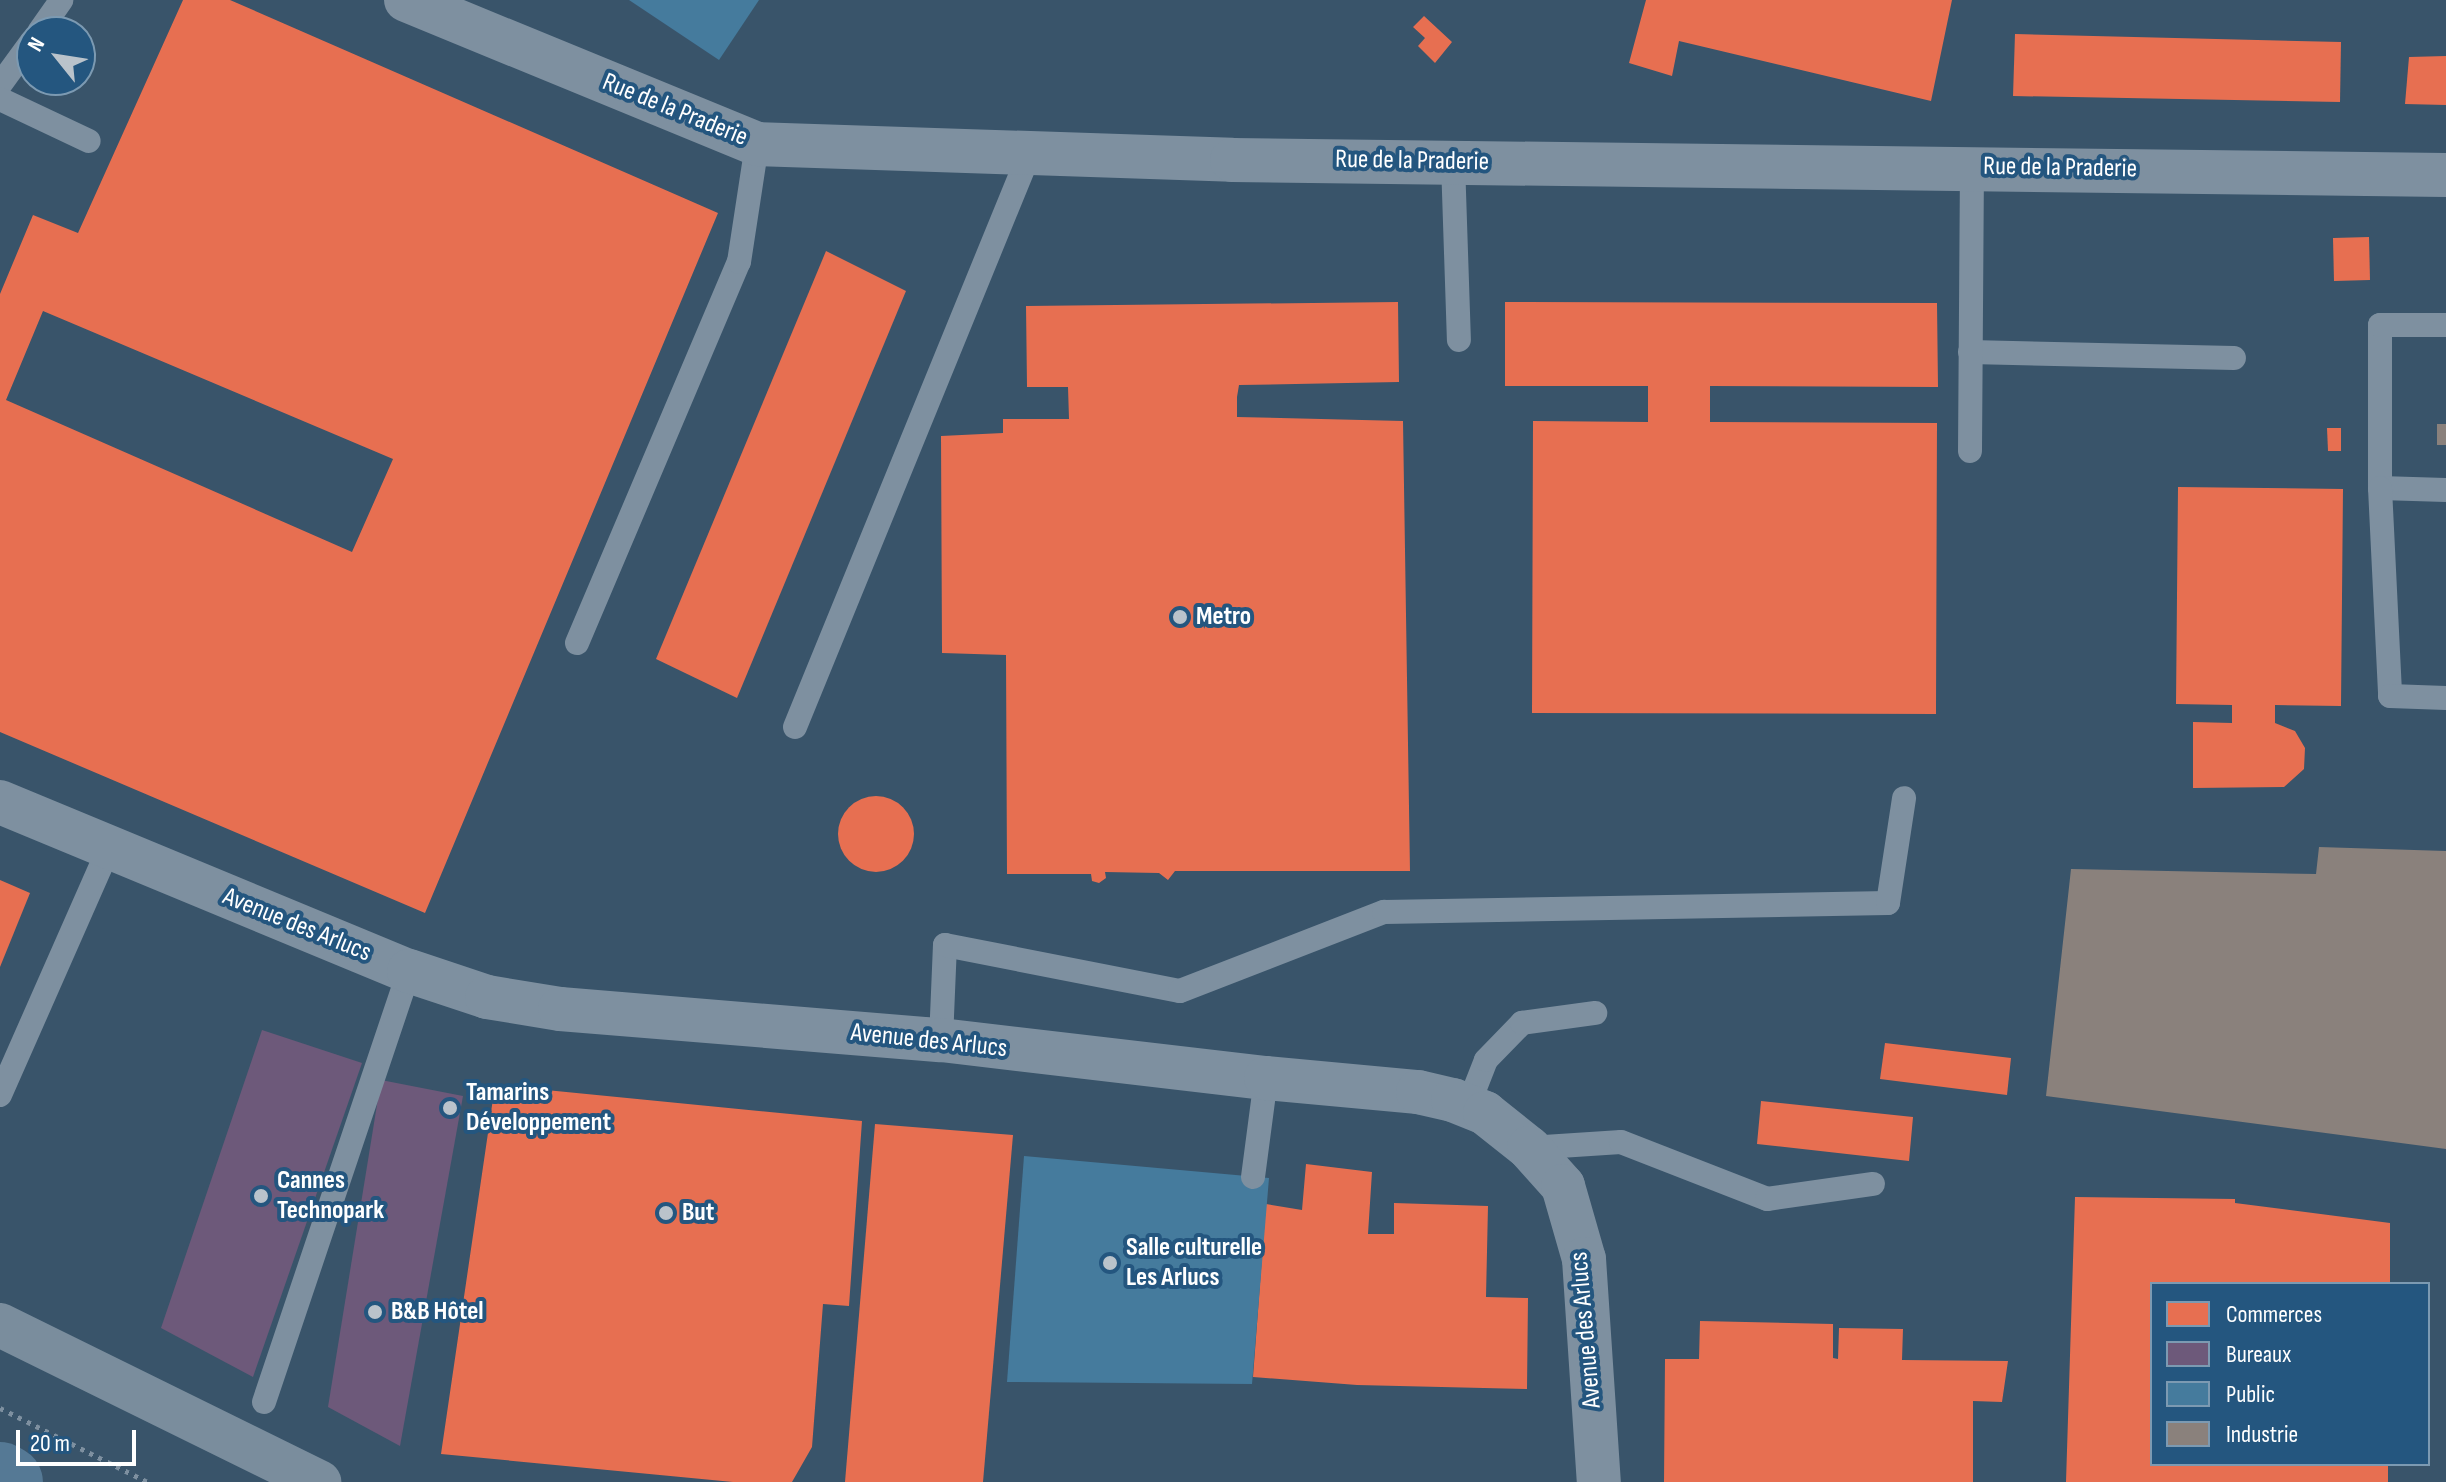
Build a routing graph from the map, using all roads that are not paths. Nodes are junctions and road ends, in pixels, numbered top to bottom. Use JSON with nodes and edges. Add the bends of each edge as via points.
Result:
{"nodes":[{"id":1,"x":406,"y":0,"type":"edge"},
{"id":2,"x":16,"y":63,"type":"edge"},
{"id":3,"x":0,"y":85,"type":"edge"},
{"id":4,"x":0,"y":99,"type":"edge"},
{"id":5,"x":89,"y":141,"type":"dead end"},
{"id":6,"x":757,"y":144,"type":"junction"},
{"id":7,"x":1030,"y":152,"type":"junction"},
{"id":8,"x":1453,"y":162,"type":"junction"},
{"id":9,"x":1972,"y":167,"type":"junction"},
{"id":10,"x":2446,"y":175,"type":"edge"},
{"id":11,"x":2446,"y":325,"type":"edge"},
{"id":12,"x":1459,"y":340,"type":"dead end"},
{"id":13,"x":1970,"y":352,"type":"junction"},
{"id":14,"x":2234,"y":358,"type":"dead end"},
{"id":15,"x":1970,"y":451,"type":"dead end"},
{"id":16,"x":2380,"y":488,"type":"junction"},
{"id":17,"x":2446,"y":490,"type":"edge"},
{"id":18,"x":577,"y":643,"type":"dead end"},
{"id":19,"x":2446,"y":698,"type":"edge"},
{"id":20,"x":795,"y":727,"type":"dead end"},
{"id":21,"x":1904,"y":798,"type":"dead end"},
{"id":22,"x":0,"y":802,"type":"edge"},
{"id":23,"x":109,"y":848,"type":"junction"},
{"id":24,"x":409,"y":971,"type":"junction"},
{"id":25,"x":1595,"y":1013,"type":"dead end"},
{"id":26,"x":941,"y":1040,"type":"junction"},
{"id":27,"x":1266,"y":1078,"type":"junction"},
{"id":28,"x":0,"y":1095,"type":"edge"},
{"id":29,"x":1468,"y":1106,"type":"junction"},
{"id":30,"x":1529,"y":1148,"type":"junction"},
{"id":31,"x":1253,"y":1177,"type":"dead end"},
{"id":32,"x":1873,"y":1184,"type":"dead end"},
{"id":33,"x":0,"y":1325,"type":"edge"},
{"id":34,"x":264,"y":1402,"type":"dead end"},
{"id":35,"x":319,"y":1482,"type":"edge"},
{"id":36,"x":1599,"y":1482,"type":"edge"}],
"edges":[{"from":1,"to":6,"type":"street","name":"Rue de la Praderie"},
{"from":2,"to":3,"type":"lane"},
{"from":4,"to":5,"type":"lane"},
{"from":6,"to":7,"type":"street","name":"Rue de la Praderie"},
{"from":6,"to":18,"type":"lane","via":[[739,262]]},
{"from":7,"to":8,"type":"street","name":"Rue de la Praderie"},
{"from":7,"to":20,"type":"lane"},
{"from":8,"to":9,"type":"street","name":"Rue de la Praderie"},
{"from":8,"to":12,"type":"lane"},
{"from":9,"to":10,"type":"street","name":"Rue de la Praderie"},
{"from":9,"to":13,"type":"lane"},
{"from":11,"to":16,"type":"lane","via":[[2380,325]]},
{"from":13,"to":14,"type":"lane"},
{"from":13,"to":15,"type":"lane"},
{"from":16,"to":17,"type":"lane"},
{"from":16,"to":19,"type":"lane","via":[[2390,696]]},
{"from":21,"to":26,"type":"lane","via":[[1888,903],[1384,912],[1180,991],[945,945]]},
{"from":22,"to":23,"type":"street","name":"Avenue des Arlucs"},
{"from":23,"to":24,"type":"street","name":"Avenue des Arlucs"},
{"from":23,"to":28,"type":"lane"},
{"from":24,"to":26,"type":"street","name":"Avenue des Arlucs","via":[[487,997],[560,1009]]},
{"from":24,"to":34,"type":"lane"},
{"from":25,"to":29,"type":"lane","via":[[1522,1023],[1486,1060]]},
{"from":26,"to":27,"type":"street","name":"Avenue des Arlucs"},
{"from":27,"to":29,"type":"street","name":"Avenue des Arlucs","via":[[1418,1092]]},
{"from":27,"to":31,"type":"lane"},
{"from":29,"to":30,"type":"street","name":"Avenue des Arlucs"},
{"from":30,"to":32,"type":"lane","via":[[1621,1142],[1767,1199]]},
{"from":30,"to":36,"type":"street","name":"Avenue des Arlucs","via":[[1563,1186],[1584,1259]]},
{"from":33,"to":35,"type":"main road"}]}
